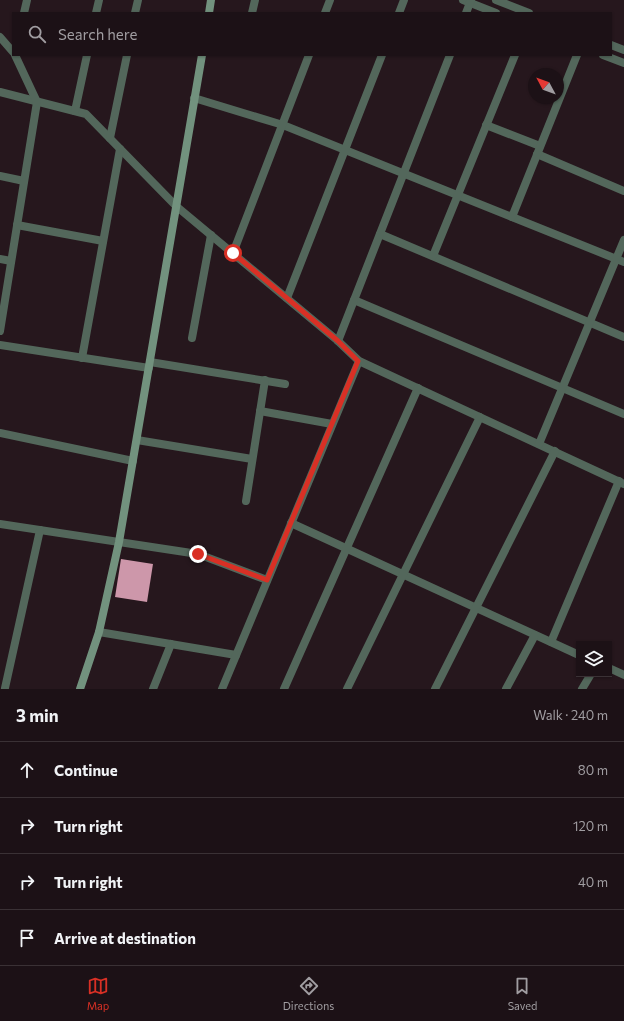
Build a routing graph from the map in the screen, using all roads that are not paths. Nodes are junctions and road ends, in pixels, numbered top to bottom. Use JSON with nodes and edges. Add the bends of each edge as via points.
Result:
{"nodes":[{"id":1,"x":27,"y":0,"type":"edge"},
{"id":2,"x":99,"y":0,"type":"edge"},
{"id":3,"x":138,"y":0,"type":"edge"},
{"id":4,"x":211,"y":0,"type":"edge"},
{"id":5,"x":255,"y":0,"type":"edge"},
{"id":6,"x":330,"y":0,"type":"edge"},
{"id":7,"x":404,"y":0,"type":"edge"},
{"id":8,"x":496,"y":0,"type":"edge"},
{"id":9,"x":468,"y":1,"type":"edge"},
{"id":10,"x":24,"y":12,"type":"edge"},
{"id":11,"x":96,"y":12,"type":"edge"},
{"id":12,"x":135,"y":12,"type":"edge"},
{"id":13,"x":209,"y":12,"type":"edge"},
{"id":14,"x":252,"y":12,"type":"edge"},
{"id":15,"x":326,"y":12,"type":"edge"},
{"id":16,"x":399,"y":12,"type":"edge"},
{"id":17,"x":466,"y":12,"type":"edge"},
{"id":18,"x":494,"y":12,"type":"edge"},
{"id":19,"x":526,"y":12,"type":"edge"},
{"id":20,"x":0,"y":37,"type":"edge"},
{"id":21,"x":612,"y":45,"type":"edge"},
{"id":22,"x":624,"y":50,"type":"edge"},
{"id":23,"x":12,"y":51,"type":"edge"},
{"id":24,"x":15,"y":56,"type":"edge"},
{"id":25,"x":87,"y":56,"type":"edge"},
{"id":26,"x":126,"y":56,"type":"edge"},
{"id":27,"x":202,"y":56,"type":"edge"},
{"id":28,"x":309,"y":56,"type":"edge"},
{"id":29,"x":382,"y":56,"type":"edge"},
{"id":30,"x":450,"y":56,"type":"edge"},
{"id":31,"x":514,"y":56,"type":"edge"},
{"id":32,"x":577,"y":56,"type":"edge"},
{"id":33,"x":604,"y":56,"type":"edge"},
{"id":34,"x":624,"y":64,"type":"edge"},
{"id":35,"x":0,"y":92,"type":"edge"},
{"id":36,"x":194,"y":98,"type":"junction"},
{"id":37,"x":37,"y":102,"type":"junction"},
{"id":38,"x":75,"y":111,"type":"junction"},
{"id":39,"x":283,"y":125,"type":"junction"},
{"id":40,"x":486,"y":125,"type":"junction"},
{"id":41,"x":110,"y":138,"type":"junction"},
{"id":42,"x":540,"y":146,"type":"junction"},
{"id":43,"x":120,"y":149,"type":"junction"},
{"id":44,"x":345,"y":150,"type":"junction"},
{"id":45,"x":537,"y":154,"type":"junction"},
{"id":46,"x":404,"y":173,"type":"junction"},
{"id":47,"x":0,"y":176,"type":"edge"},
{"id":48,"x":24,"y":181,"type":"junction"},
{"id":49,"x":624,"y":191,"type":"edge"},
{"id":50,"x":458,"y":195,"type":"junction"},
{"id":51,"x":176,"y":206,"type":"junction"},
{"id":52,"x":512,"y":217,"type":"junction"},
{"id":53,"x":17,"y":225,"type":"junction"},
{"id":54,"x":380,"y":234,"type":"junction"},
{"id":55,"x":211,"y":235,"type":"junction"},
{"id":56,"x":624,"y":240,"type":"edge"},
{"id":57,"x":103,"y":241,"type":"junction"},
{"id":58,"x":233,"y":253,"type":"junction"},
{"id":59,"x":433,"y":256,"type":"junction"},
{"id":60,"x":0,"y":260,"type":"edge"},
{"id":61,"x":620,"y":260,"type":"edge"},
{"id":62,"x":11,"y":262,"type":"junction"},
{"id":63,"x":287,"y":298,"type":"junction"},
{"id":64,"x":354,"y":300,"type":"junction"},
{"id":65,"x":590,"y":322,"type":"junction"},
{"id":66,"x":0,"y":331,"type":"edge"},
{"id":67,"x":624,"y":337,"type":"edge"},
{"id":68,"x":192,"y":338,"type":"dead end"},
{"id":69,"x":338,"y":341,"type":"junction"},
{"id":70,"x":0,"y":345,"type":"edge"},
{"id":71,"x":82,"y":358,"type":"junction"},
{"id":72,"x":358,"y":361,"type":"junction"},
{"id":73,"x":149,"y":365,"type":"junction"},
{"id":74,"x":265,"y":380,"type":"junction"},
{"id":75,"x":285,"y":384,"type":"dead end"},
{"id":76,"x":418,"y":388,"type":"junction"},
{"id":77,"x":563,"y":388,"type":"junction"},
{"id":78,"x":260,"y":411,"type":"junction"},
{"id":79,"x":624,"y":414,"type":"edge"},
{"id":80,"x":480,"y":417,"type":"junction"},
{"id":81,"x":332,"y":424,"type":"junction"},
{"id":82,"x":0,"y":433,"type":"edge"},
{"id":83,"x":136,"y":440,"type":"junction"},
{"id":84,"x":539,"y":444,"type":"junction"},
{"id":85,"x":555,"y":452,"type":"junction"},
{"id":86,"x":252,"y":460,"type":"junction"},
{"id":87,"x":133,"y":461,"type":"junction"},
{"id":88,"x":621,"y":482,"type":"edge"},
{"id":89,"x":246,"y":502,"type":"dead end"},
{"id":90,"x":291,"y":523,"type":"junction"},
{"id":91,"x":0,"y":524,"type":"edge"},
{"id":92,"x":40,"y":530,"type":"junction"},
{"id":93,"x":119,"y":542,"type":"junction"},
{"id":94,"x":346,"y":549,"type":"junction"},
{"id":95,"x":403,"y":574,"type":"junction"},
{"id":96,"x":267,"y":580,"type":"junction"},
{"id":97,"x":476,"y":608,"type":"junction"},
{"id":98,"x":99,"y":632,"type":"junction"},
{"id":99,"x":535,"y":634,"type":"junction"},
{"id":100,"x":551,"y":642,"type":"junction"},
{"id":101,"x":171,"y":644,"type":"junction"},
{"id":102,"x":576,"y":654,"type":"edge"},
{"id":103,"x":236,"y":655,"type":"junction"},
{"id":104,"x":612,"y":669,"type":"edge"},
{"id":105,"x":624,"y":675,"type":"edge"},
{"id":106,"x":588,"y":677,"type":"edge"},
{"id":107,"x":3,"y":688,"type":"edge"},
{"id":108,"x":80,"y":689,"type":"edge"},
{"id":109,"x":153,"y":689,"type":"edge"},
{"id":110,"x":222,"y":689,"type":"edge"},
{"id":111,"x":284,"y":689,"type":"edge"},
{"id":112,"x":347,"y":689,"type":"edge"},
{"id":113,"x":435,"y":689,"type":"edge"},
{"id":114,"x":506,"y":689,"type":"edge"},
{"id":115,"x":582,"y":689,"type":"edge"}],
"edges":[{"from":1,"to":10,"type":"street"},
{"from":2,"to":11,"type":"street"},
{"from":3,"to":12,"type":"street"},
{"from":4,"to":13,"type":"street"},
{"from":5,"to":14,"type":"street"},
{"from":6,"to":15,"type":"street"},
{"from":7,"to":16,"type":"street"},
{"from":8,"to":19,"type":"street"},
{"from":9,"to":17,"type":"street"},
{"from":9,"to":18,"type":"street"},
{"from":20,"to":23,"type":"street"},
{"from":21,"to":22,"type":"street"},
{"from":24,"to":37,"type":"street"},
{"from":25,"to":38,"type":"street"},
{"from":26,"to":41,"type":"street"},
{"from":27,"to":36,"type":"street"},
{"from":28,"to":39,"type":"street"},
{"from":29,"to":44,"type":"street"},
{"from":30,"to":46,"type":"street"},
{"from":31,"to":40,"type":"street"},
{"from":32,"to":42,"type":"street"},
{"from":33,"to":34,"type":"street"},
{"from":35,"to":37,"type":"street"},
{"from":36,"to":39,"type":"street"},
{"from":36,"to":51,"type":"street"},
{"from":37,"to":38,"type":"street"},
{"from":37,"to":48,"type":"street"},
{"from":38,"to":41,"type":"street","via":[[86,114]]},
{"from":39,"to":44,"type":"street"},
{"from":39,"to":58,"type":"street"},
{"from":40,"to":42,"type":"street"},
{"from":40,"to":50,"type":"street"},
{"from":41,"to":43,"type":"street"},
{"from":42,"to":45,"type":"street"},
{"from":43,"to":51,"type":"street"},
{"from":43,"to":57,"type":"street"},
{"from":44,"to":46,"type":"street"},
{"from":44,"to":63,"type":"street"},
{"from":45,"to":49,"type":"street"},
{"from":45,"to":52,"type":"street"},
{"from":46,"to":50,"type":"street"},
{"from":46,"to":54,"type":"street"},
{"from":47,"to":48,"type":"street"},
{"from":48,"to":53,"type":"street"},
{"from":50,"to":52,"type":"street"},
{"from":50,"to":59,"type":"street"},
{"from":51,"to":55,"type":"street"},
{"from":51,"to":73,"type":"street"},
{"from":52,"to":61,"type":"street"},
{"from":53,"to":57,"type":"street"},
{"from":53,"to":62,"type":"street"},
{"from":54,"to":59,"type":"street"},
{"from":54,"to":64,"type":"street"},
{"from":55,"to":58,"type":"street"},
{"from":55,"to":68,"type":"street"},
{"from":56,"to":61,"type":"street"},
{"from":57,"to":71,"type":"street"},
{"from":58,"to":63,"type":"street"},
{"from":59,"to":65,"type":"street"},
{"from":60,"to":62,"type":"street"},
{"from":61,"to":65,"type":"street"},
{"from":62,"to":66,"type":"street"},
{"from":63,"to":69,"type":"street"},
{"from":64,"to":69,"type":"street"},
{"from":64,"to":77,"type":"street"},
{"from":65,"to":67,"type":"street"},
{"from":65,"to":77,"type":"street"},
{"from":69,"to":72,"type":"street"},
{"from":70,"to":71,"type":"street"},
{"from":71,"to":73,"type":"street"},
{"from":72,"to":76,"type":"street"},
{"from":72,"to":81,"type":"street"},
{"from":73,"to":74,"type":"street"},
{"from":73,"to":83,"type":"street"},
{"from":74,"to":75,"type":"street"},
{"from":74,"to":78,"type":"street"},
{"from":76,"to":80,"type":"street"},
{"from":76,"to":94,"type":"street"},
{"from":77,"to":79,"type":"street"},
{"from":77,"to":84,"type":"street"},
{"from":78,"to":81,"type":"street"},
{"from":78,"to":86,"type":"street"},
{"from":80,"to":84,"type":"street"},
{"from":80,"to":95,"type":"street"},
{"from":81,"to":90,"type":"street"},
{"from":82,"to":87,"type":"street"},
{"from":83,"to":86,"type":"street"},
{"from":83,"to":87,"type":"street"},
{"from":84,"to":85,"type":"street"},
{"from":85,"to":88,"type":"street"},
{"from":85,"to":97,"type":"street"},
{"from":86,"to":89,"type":"street"},
{"from":87,"to":93,"type":"street"},
{"from":88,"to":100,"type":"street"},
{"from":90,"to":94,"type":"street"},
{"from":90,"to":96,"type":"street"},
{"from":91,"to":92,"type":"street"},
{"from":92,"to":93,"type":"street"},
{"from":92,"to":107,"type":"street"},
{"from":93,"to":96,"type":"street","via":[[198,554]]},
{"from":93,"to":98,"type":"street"},
{"from":94,"to":95,"type":"street"},
{"from":94,"to":111,"type":"street"},
{"from":95,"to":97,"type":"street"},
{"from":95,"to":112,"type":"street"},
{"from":96,"to":103,"type":"street"},
{"from":97,"to":99,"type":"street"},
{"from":97,"to":113,"type":"street"},
{"from":98,"to":101,"type":"street"},
{"from":98,"to":108,"type":"street"},
{"from":99,"to":100,"type":"street"},
{"from":99,"to":114,"type":"street"},
{"from":100,"to":102,"type":"street"},
{"from":101,"to":103,"type":"street"},
{"from":101,"to":109,"type":"street"},
{"from":103,"to":110,"type":"street"},
{"from":104,"to":105,"type":"street"},
{"from":106,"to":115,"type":"street"}]}
